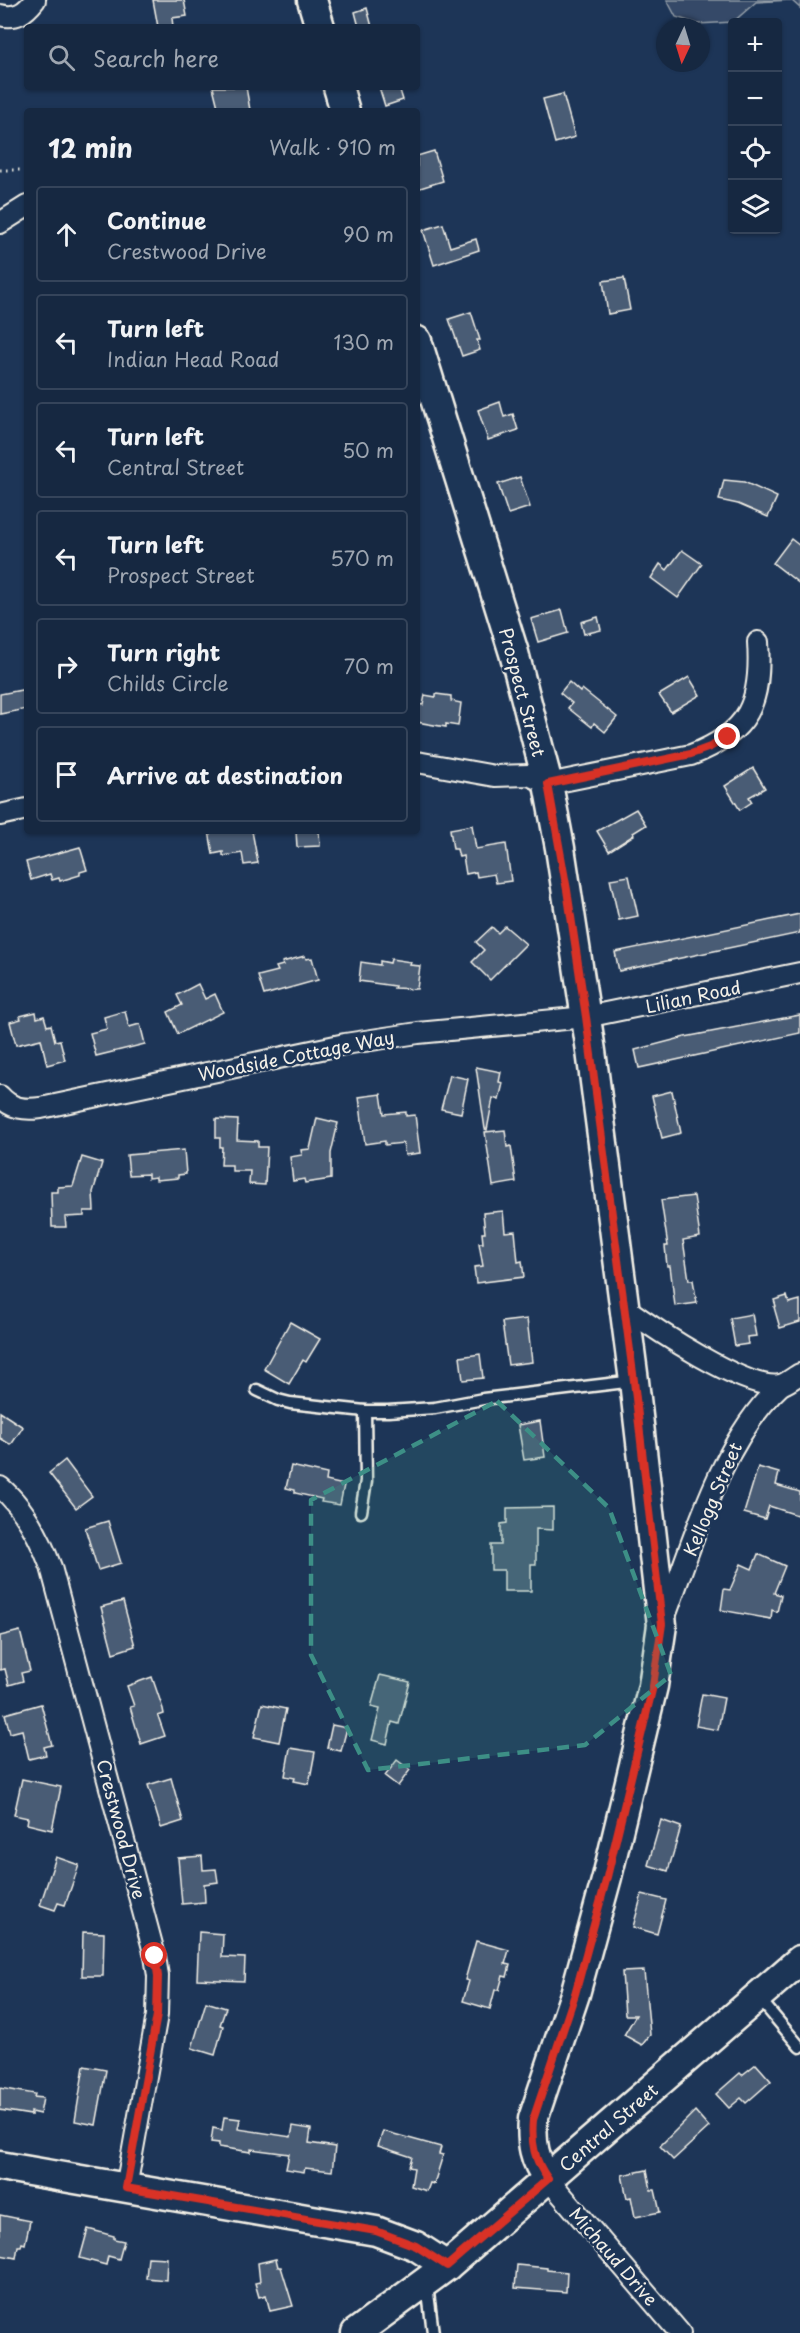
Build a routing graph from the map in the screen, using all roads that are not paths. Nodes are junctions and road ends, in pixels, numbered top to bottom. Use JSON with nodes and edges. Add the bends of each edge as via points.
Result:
{"nodes":[{"id":1,"x":34,"y":0,"type":"edge"},
{"id":2,"x":312,"y":0,"type":"edge"},
{"id":3,"x":0,"y":15,"type":"edge"},
{"id":4,"x":319,"y":24,"type":"edge"},
{"id":5,"x":339,"y":90,"type":"edge"},
{"id":6,"x":344,"y":108,"type":"edge"},
{"id":7,"x":24,"y":208,"type":"edge"},
{"id":8,"x":0,"y":223,"type":"edge"},
{"id":9,"x":420,"y":351,"type":"edge"},
{"id":10,"x":758,"y":642,"type":"dead end"},
{"id":11,"x":420,"y":763,"type":"edge"},
{"id":12,"x":548,"y":784,"type":"junction"},
{"id":13,"x":24,"y":810,"type":"edge"},
{"id":14,"x":0,"y":815,"type":"edge"},
{"id":15,"x":800,"y":973,"type":"edge"},
{"id":16,"x":586,"y":1017,"type":"junction"},
{"id":17,"x":5,"y":1101,"type":"edge"},
{"id":18,"x":624,"y":1308,"type":"junction"},
{"id":19,"x":795,"y":1379,"type":"edge"},
{"id":20,"x":634,"y":1381,"type":"junction"},
{"id":21,"x":257,"y":1390,"type":"dead end"},
{"id":22,"x":365,"y":1411,"type":"junction"},
{"id":23,"x":0,"y":1487,"type":"edge"},
{"id":24,"x":361,"y":1512,"type":"dead end"},
{"id":25,"x":662,"y":1624,"type":"junction"},
{"id":26,"x":800,"y":1960,"type":"edge"},
{"id":27,"x":758,"y":1997,"type":"junction"},
{"id":28,"x":800,"y":2047,"type":"edge"},
{"id":29,"x":0,"y":2166,"type":"edge"},
{"id":30,"x":548,"y":2179,"type":"junction"},
{"id":31,"x":126,"y":2188,"type":"junction"},
{"id":32,"x":437,"y":2274,"type":"junction"},
{"id":33,"x":356,"y":2333,"type":"edge"},
{"id":34,"x":433,"y":2333,"type":"edge"},
{"id":35,"x":680,"y":2333,"type":"edge"}],
"edges":[{"from":1,"to":3,"type":"street","via":[[24,13]]},
{"from":2,"to":4,"type":"street"},
{"from":5,"to":6,"type":"street"},
{"from":7,"to":8,"type":"street"},
{"from":9,"to":12,"type":"street","name":"Prospect Street","via":[[511,643]]},
{"from":10,"to":12,"type":"street","via":[[756,691],[741,725],[728,737],[691,754]]},
{"from":11,"to":12,"type":"street","via":[[495,776],[529,775]]},
{"from":12,"to":16,"type":"street","name":"Prospect Street"},
{"from":13,"to":14,"type":"street"},
{"from":15,"to":16,"type":"street","name":"Lilian Road"},
{"from":16,"to":17,"type":"street","name":"Woodside Cottage Way","via":[[365,1040],[41,1108],[30,1109]]},
{"from":16,"to":18,"type":"street","name":"Prospect Street"},
{"from":18,"to":19,"type":"street","name":"Kellogg Street","via":[[716,1364],[758,1382]]},
{"from":18,"to":20,"type":"street","name":"Prospect Street"},
{"from":19,"to":25,"type":"street","name":"Kellogg Street","via":[[757,1410],[734,1445]]},
{"from":20,"to":22,"type":"lane","via":[[413,1410]]},
{"from":20,"to":25,"type":"street","name":"Prospect Street"},
{"from":21,"to":22,"type":"lane","via":[[290,1403]]},
{"from":22,"to":24,"type":"lane","via":[[366,1481]]},
{"from":23,"to":31,"type":"street","name":"Crestwood Drive","via":[[27,1519],[51,1567],[155,1956],[157,2015]]},
{"from":25,"to":30,"type":"street","name":"Prospect Street","via":[[653,1686],[607,1877],[575,1994],[533,2120],[534,2153]]},
{"from":26,"to":27,"type":"street","name":"Central Street"},
{"from":27,"to":28,"type":"lane"},
{"from":27,"to":30,"type":"street","name":"Central Street"},
{"from":29,"to":31,"type":"street"},
{"from":30,"to":32,"type":"street","name":"Central Street"},
{"from":30,"to":35,"type":"street","name":"Michaud Drive"},
{"from":31,"to":32,"type":"street","via":[[376,2231],[416,2246]]},
{"from":32,"to":33,"type":"street","name":"Central Street"},
{"from":32,"to":34,"type":"lane"}]}
